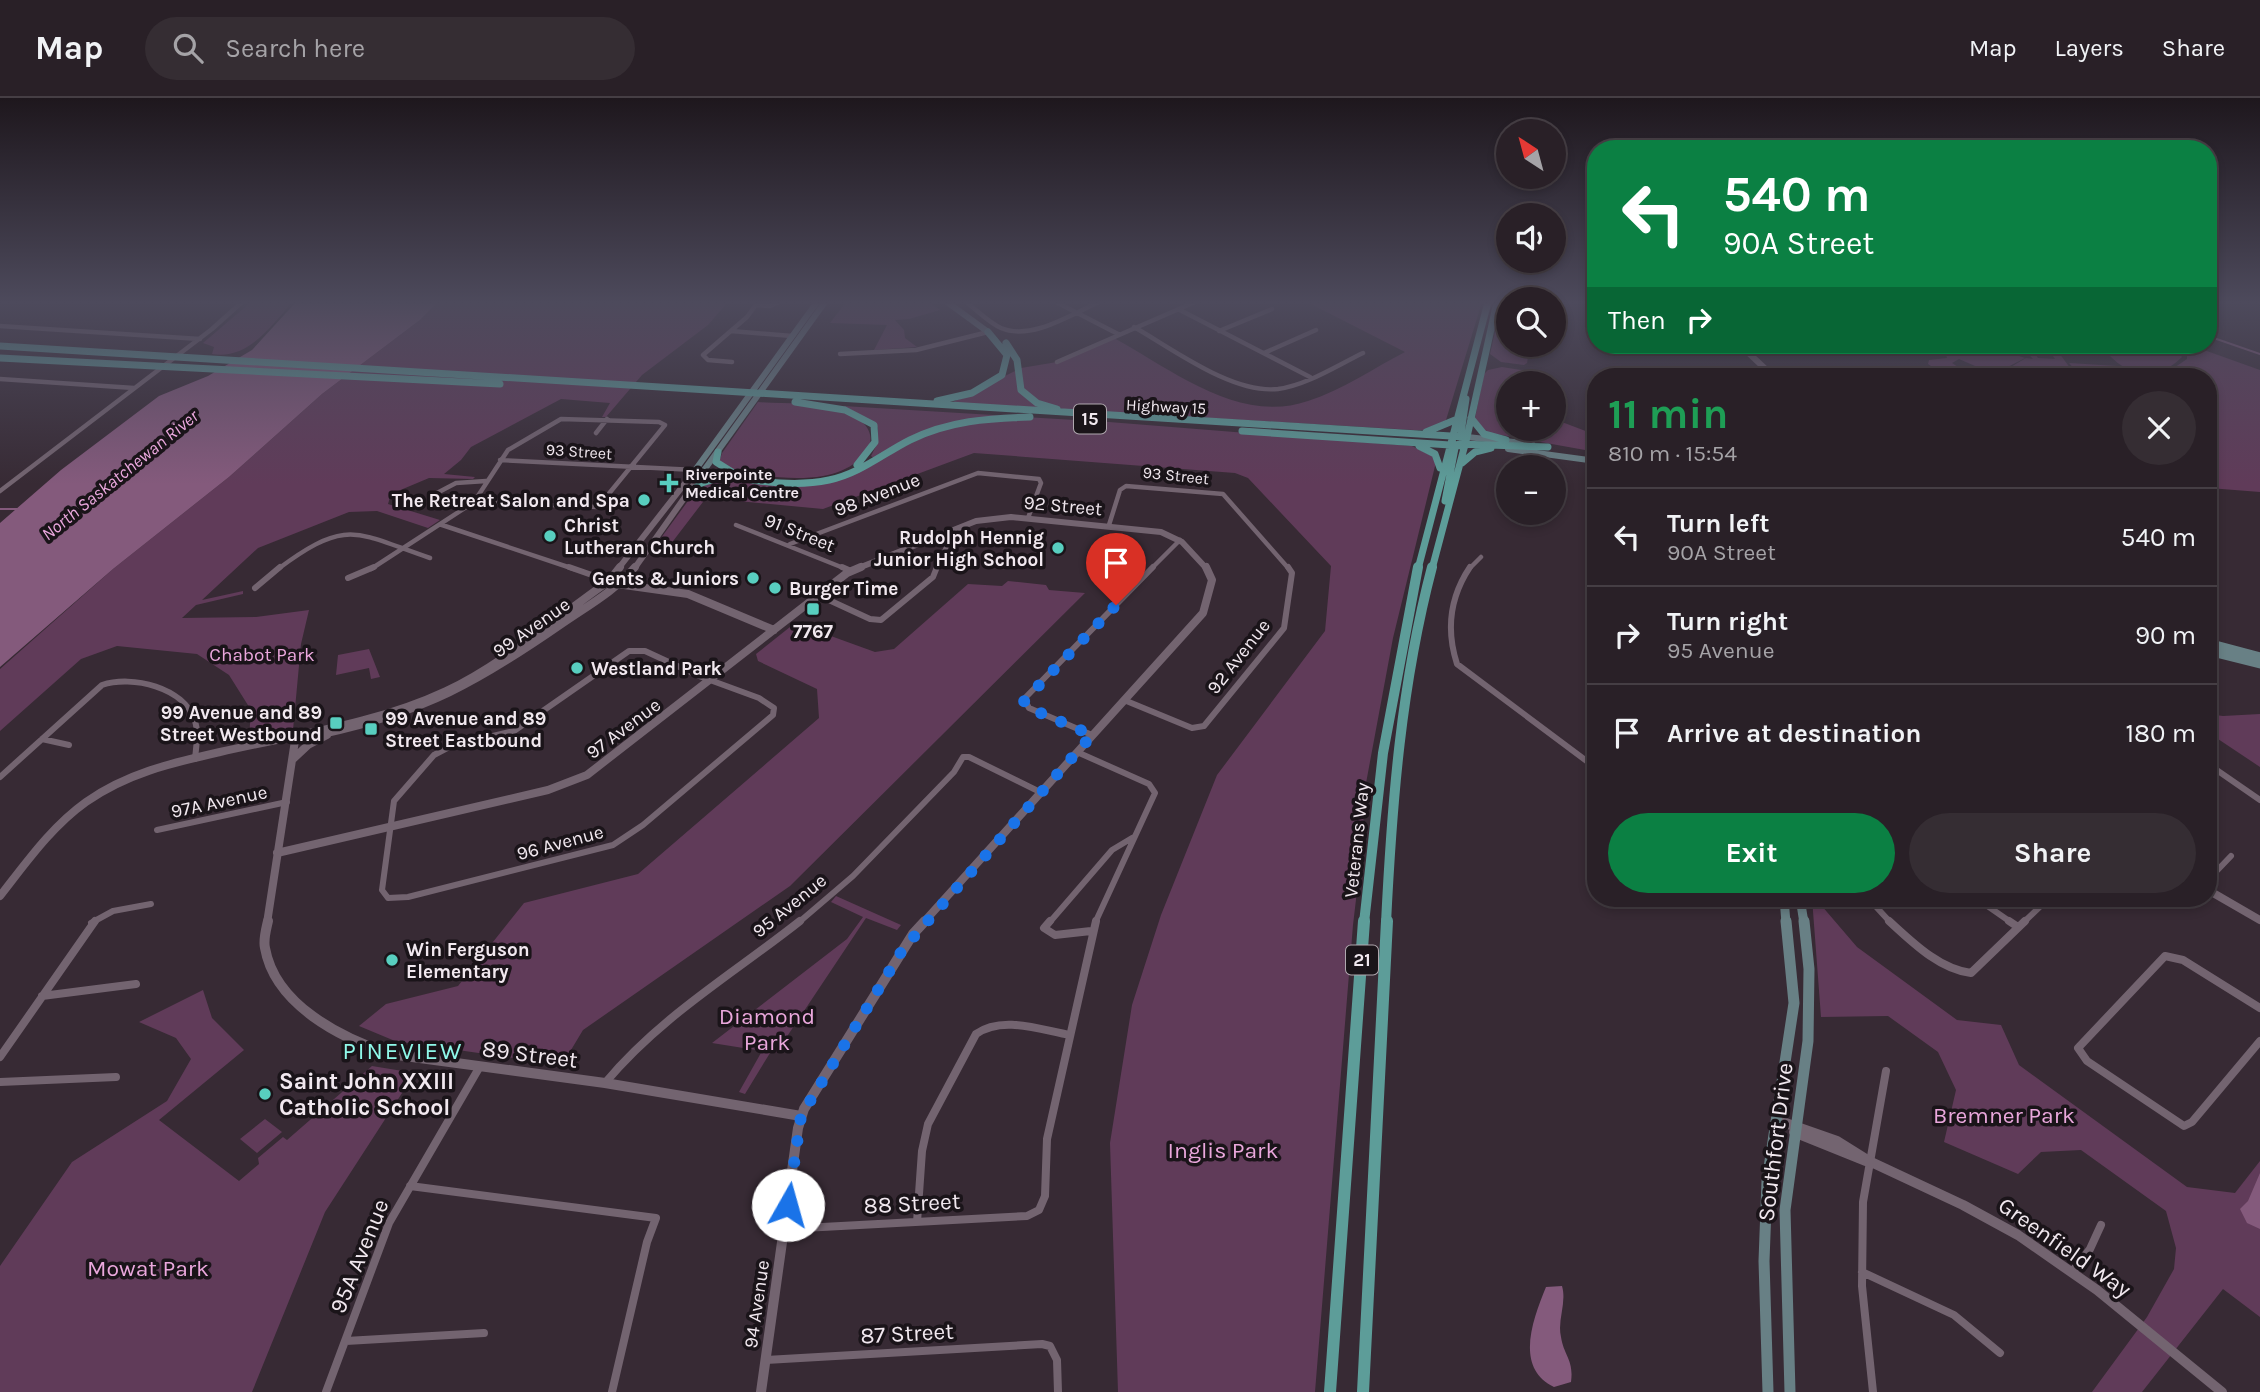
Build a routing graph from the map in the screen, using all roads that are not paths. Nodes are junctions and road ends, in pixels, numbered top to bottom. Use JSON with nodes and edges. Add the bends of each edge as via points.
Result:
{"nodes":[{"id":1,"x":77,"y":362,"type":"edge"},
{"id":2,"x":168,"y":362,"type":"edge"},
{"id":3,"x":253,"y":362,"type":"edge"},
{"id":4,"x":773,"y":362,"type":"edge"},
{"id":5,"x":782,"y":362,"type":"edge"},
{"id":6,"x":1005,"y":362,"type":"edge"},
{"id":7,"x":1017,"y":362,"type":"edge"},
{"id":8,"x":1201,"y":362,"type":"edge"},
{"id":9,"x":1282,"y":362,"type":"edge"},
{"id":10,"x":1342,"y":362,"type":"edge"},
{"id":11,"x":1470,"y":362,"type":"edge"},
{"id":12,"x":1483,"y":362,"type":"edge"},
{"id":13,"x":1466,"y":374,"type":"junction"},
{"id":14,"x":1310,"y":377,"type":"junction"},
{"id":15,"x":0,"y":379,"type":"edge"},
{"id":16,"x":134,"y":388,"type":"junction"},
{"id":17,"x":838,"y":399,"type":"junction"},
{"id":18,"x":784,"y":400,"type":"junction"},
{"id":19,"x":1066,"y":417,"type":"junction"},
{"id":20,"x":1113,"y":417,"type":"junction"},
{"id":21,"x":1471,"y":418,"type":"junction"},
{"id":22,"x":607,"y":419,"type":"junction"},
{"id":23,"x":1455,"y":420,"type":"junction"},
{"id":24,"x":596,"y":433,"type":"dead end"},
{"id":25,"x":1399,"y":433,"type":"junction"},
{"id":26,"x":1308,"y":436,"type":"junction"},
{"id":27,"x":1496,"y":437,"type":"edge"},
{"id":28,"x":1496,"y":440,"type":"edge"},
{"id":29,"x":1394,"y":441,"type":"junction"},
{"id":30,"x":1512,"y":441,"type":"edge"},
{"id":31,"x":1458,"y":442,"type":"junction"},
{"id":32,"x":1548,"y":447,"type":"junction"},
{"id":33,"x":1493,"y":448,"type":"junction"},
{"id":34,"x":718,"y":452,"type":"junction"},
{"id":35,"x":1587,"y":456,"type":"edge"},
{"id":36,"x":1587,"y":457,"type":"edge"},
{"id":37,"x":500,"y":460,"type":"junction"},
{"id":38,"x":1459,"y":466,"type":"junction"},
{"id":39,"x":632,"y":468,"type":"junction"},
{"id":40,"x":699,"y":472,"type":"junction"},
{"id":41,"x":1441,"y":472,"type":"junction"},
{"id":42,"x":731,"y":474,"type":"junction"},
{"id":43,"x":486,"y":481,"type":"junction"},
{"id":44,"x":0,"y":491,"type":"edge"},
{"id":45,"x":437,"y":493,"type":"dead end"},
{"id":46,"x":687,"y":494,"type":"junction"},
{"id":47,"x":1225,"y":495,"type":"joint"},
{"id":48,"x":474,"y":502,"type":"junction"},
{"id":49,"x":1028,"y":518,"type":"junction"},
{"id":50,"x":442,"y":525,"type":"junction"},
{"id":51,"x":736,"y":525,"type":"dead end"},
{"id":52,"x":1109,"y":525,"type":"junction"},
{"id":53,"x":944,"y":533,"type":"junction"},
{"id":54,"x":1442,"y":534,"type":"junction"},
{"id":55,"x":1180,"y":540,"type":"junction"},
{"id":56,"x":790,"y":544,"type":"junction"},
{"id":57,"x":404,"y":550,"type":"junction"},
{"id":58,"x":1481,"y":557,"type":"dead end"},
{"id":59,"x":430,"y":558,"type":"dead end"},
{"id":60,"x":851,"y":571,"type":"junction"},
{"id":61,"x":348,"y":578,"type":"dead end"},
{"id":62,"x":609,"y":581,"type":"junction"},
{"id":63,"x":619,"y":584,"type":"junction"},
{"id":64,"x":255,"y":588,"type":"dead end"},
{"id":65,"x":818,"y":595,"type":"junction"},
{"id":66,"x":774,"y":630,"type":"junction"},
{"id":67,"x":2217,"y":645,"type":"edge"},
{"id":68,"x":2217,"y":653,"type":"edge"},
{"id":69,"x":2260,"y":657,"type":"edge"},
{"id":70,"x":2260,"y":664,"type":"edge"},
{"id":71,"x":712,"y":679,"type":"junction"},
{"id":72,"x":1124,"y":700,"type":"junction"},
{"id":73,"x":336,"y":731,"type":"junction"},
{"id":74,"x":1092,"y":735,"type":"junction"},
{"id":75,"x":296,"y":736,"type":"junction"},
{"id":76,"x":42,"y":739,"type":"junction"},
{"id":77,"x":69,"y":745,"type":"dead end"},
{"id":78,"x":1077,"y":752,"type":"junction"},
{"id":79,"x":195,"y":759,"type":"junction"},
{"id":80,"x":293,"y":759,"type":"junction"},
{"id":81,"x":1587,"y":761,"type":"edge"},
{"id":82,"x":2217,"y":770,"type":"edge"},
{"id":83,"x":0,"y":777,"type":"edge"},
{"id":84,"x":1040,"y":792,"type":"junction"},
{"id":85,"x":2260,"y":800,"type":"edge"},
{"id":86,"x":287,"y":803,"type":"junction"},
{"id":87,"x":388,"y":828,"type":"junction"},
{"id":88,"x":157,"y":830,"type":"dead end"},
{"id":89,"x":1132,"y":838,"type":"junction"},
{"id":90,"x":277,"y":853,"type":"junction"},
{"id":91,"x":2231,"y":856,"type":"dead end"},
{"id":92,"x":2217,"y":871,"type":"edge"},
{"id":93,"x":2217,"y":895,"type":"edge"},
{"id":94,"x":0,"y":896,"type":"edge"},
{"id":95,"x":151,"y":904,"type":"dead end"},
{"id":96,"x":1785,"y":907,"type":"edge"},
{"id":97,"x":1802,"y":907,"type":"edge"},
{"id":98,"x":1876,"y":907,"type":"edge"},
{"id":99,"x":1989,"y":907,"type":"edge"},
{"id":100,"x":2039,"y":907,"type":"edge"},
{"id":101,"x":2260,"y":920,"type":"edge"},
{"id":102,"x":2018,"y":927,"type":"junction"},
{"id":103,"x":1091,"y":931,"type":"junction"},
{"id":104,"x":136,"y":984,"type":"dead end"},
{"id":105,"x":42,"y":996,"type":"junction"},
{"id":106,"x":2260,"y":1008,"type":"edge"},
{"id":107,"x":1069,"y":1035,"type":"junction"},
{"id":108,"x":2260,"y":1041,"type":"edge"},
{"id":109,"x":0,"y":1056,"type":"edge"},
{"id":110,"x":479,"y":1068,"type":"junction"},
{"id":111,"x":1886,"y":1071,"type":"dead end"},
{"id":112,"x":116,"y":1077,"type":"dead end"},
{"id":113,"x":0,"y":1082,"type":"edge"},
{"id":114,"x":605,"y":1083,"type":"junction"},
{"id":115,"x":801,"y":1116,"type":"junction"},
{"id":116,"x":1777,"y":1120,"type":"junction"},
{"id":117,"x":1795,"y":1128,"type":"junction"},
{"id":118,"x":1868,"y":1161,"type":"junction"},
{"id":119,"x":410,"y":1186,"type":"junction"},
{"id":120,"x":917,"y":1222,"type":"junction"},
{"id":121,"x":2101,"y":1225,"type":"dead end"},
{"id":122,"x":785,"y":1229,"type":"junction"},
{"id":123,"x":1862,"y":1272,"type":"junction"},
{"id":124,"x":2072,"y":1272,"type":"junction"},
{"id":125,"x":484,"y":1333,"type":"dead end"},
{"id":126,"x":346,"y":1341,"type":"junction"},
{"id":127,"x":2000,"y":1353,"type":"dead end"},
{"id":128,"x":766,"y":1360,"type":"junction"},
{"id":129,"x":326,"y":1392,"type":"edge"},
{"id":130,"x":612,"y":1392,"type":"edge"},
{"id":131,"x":761,"y":1392,"type":"edge"},
{"id":132,"x":1058,"y":1392,"type":"edge"},
{"id":133,"x":1330,"y":1392,"type":"edge"},
{"id":134,"x":1363,"y":1392,"type":"edge"},
{"id":135,"x":1768,"y":1392,"type":"edge"},
{"id":136,"x":1790,"y":1392,"type":"edge"},
{"id":137,"x":1874,"y":1392,"type":"edge"},
{"id":138,"x":2222,"y":1392,"type":"edge"}],
"edges":[{"from":1,"to":18,"type":"main road","name":"Highway 15"},
{"from":2,"to":16,"type":"street"},
{"from":3,"to":17,"type":"main road","name":"Highway 15","number":"15"},
{"from":4,"to":40,"type":"main road","name":"99 Avenue"},
{"from":5,"to":34,"type":"main road","name":"99 Avenue"},
{"from":6,"to":17,"type":"main road","via":[[995,381],[972,393],[929,402]]},
{"from":7,"to":20,"type":"main road","via":[[1018,384],[1027,397],[1053,408]]},
{"from":8,"to":14,"type":"street","via":[[1259,389],[1275,389]]},
{"from":9,"to":14,"type":"street"},
{"from":10,"to":14,"type":"street"},
{"from":11,"to":13,"type":"main road","name":"Veterans Way"},
{"from":12,"to":21,"type":"main road","name":"Veterans Way"},
{"from":13,"to":23,"type":"main road","name":"Veterans Way"},
{"from":13,"to":31,"type":"main road","via":[[1469,379]]},
{"from":15,"to":16,"type":"street"},
{"from":16,"to":44,"type":"street"},
{"from":17,"to":20,"type":"main road","name":"Highway 15","number":"15"},
{"from":18,"to":19,"type":"main road","name":"Highway 15","number":"15"},
{"from":18,"to":42,"type":"main road","via":[[865,418],[877,431],[873,449],[858,464],[824,478]]},
{"from":19,"to":26,"type":"main road","name":"Highway 15","number":"15"},
{"from":19,"to":42,"type":"main road","via":[[955,423],[825,481],[790,483]]},
{"from":20,"to":25,"type":"main road","name":"Highway 15","number":"15"},
{"from":21,"to":27,"type":"main road","via":[[1484,434]]},
{"from":21,"to":31,"type":"main road","name":"Veterans Way"},
{"from":22,"to":24,"type":"street"},
{"from":22,"to":37,"type":"street","via":[[561,419],[517,442]]},
{"from":22,"to":39,"type":"street","via":[[665,425]]},
{"from":23,"to":25,"type":"main road","via":[[1436,430]]},
{"from":23,"to":31,"type":"main road","name":"Veterans Way"},
{"from":25,"to":31,"type":"main road","name":"Highway 15","number":"15"},
{"from":26,"to":29,"type":"main road","name":"Highway 15","number":"15"},
{"from":26,"to":31,"type":"main road"},
{"from":28,"to":31,"type":"main road"},
{"from":29,"to":31,"type":"main road","name":"Highway 15","number":"15"},
{"from":29,"to":41,"type":"main road","via":[[1432,452],[1440,460]]},
{"from":30,"to":32,"type":"main road"},
{"from":31,"to":32,"type":"main road"},
{"from":31,"to":33,"type":"main road"},
{"from":31,"to":38,"type":"main road","name":"Veterans Way","number":"21"},
{"from":31,"to":41,"type":"main road","name":"Veterans Way","number":"21"},
{"from":31,"to":54,"type":"main road"},
{"from":32,"to":35,"type":"main road"},
{"from":33,"to":36,"type":"main road"},
{"from":33,"to":38,"type":"main road","via":[[1475,452]]},
{"from":34,"to":40,"type":"main road","name":"99 Avenue"},
{"from":34,"to":42,"type":"main road","via":[[716,462]]},
{"from":37,"to":39,"type":"street","name":"93 Street"},
{"from":37,"to":43,"type":"street"},
{"from":38,"to":54,"type":"main road","name":"Veterans Way","number":"21"},
{"from":39,"to":40,"type":"street","name":"93 Street"},
{"from":39,"to":48,"type":"street","via":[[597,508]]},
{"from":40,"to":42,"type":"main road"},
{"from":40,"to":46,"type":"street","name":"99 Avenue"},
{"from":40,"to":62,"type":"street","name":"99 Avenue"},
{"from":41,"to":133,"type":"main road","name":"Veterans Way","number":"21","via":[[1393,687],[1368,872]]},
{"from":42,"to":46,"type":"main road"},
{"from":43,"to":45,"type":"street","via":[[459,482]]},
{"from":43,"to":48,"type":"street"},
{"from":46,"to":63,"type":"street","name":"99 Avenue"},
{"from":47,"to":52,"type":"street","name":"93 Street","via":[[1123,486]]},
{"from":47,"to":72,"type":"street","name":"92 Avenue","via":[[1289,566],[1292,577],[1284,628],[1199,729]]},
{"from":48,"to":50,"type":"street"},
{"from":49,"to":52,"type":"street","name":"92 Street"},
{"from":49,"to":53,"type":"street","name":"92 Street","via":[[989,518]]},
{"from":49,"to":56,"type":"street","name":"98 Avenue","via":[[1039,479],[976,474]]},
{"from":50,"to":57,"type":"street"},
{"from":50,"to":62,"type":"street"},
{"from":51,"to":56,"type":"street","name":"91 Street"},
{"from":52,"to":55,"type":"street","name":"92 Street","via":[[1157,530]]},
{"from":53,"to":60,"type":"street","name":"97 Avenue"},
{"from":53,"to":65,"type":"street","via":[[949,541],[933,577],[881,620]]},
{"from":54,"to":134,"type":"main road","name":"Veterans Way","number":"21","via":[[1405,690],[1393,792]]},
{"from":55,"to":72,"type":"street","name":"94 Avenue","via":[[1211,574],[1208,603]]},
{"from":55,"to":74,"type":"street","via":[[1025,697],[1024,703]]},
{"from":56,"to":60,"type":"street","name":"91 Street"},
{"from":57,"to":59,"type":"street"},
{"from":57,"to":61,"type":"street"},
{"from":57,"to":64,"type":"street","via":[[360,533],[347,534],[286,561]]},
{"from":58,"to":81,"type":"street","via":[[1457,589],[1450,646],[1457,664]]},
{"from":60,"to":65,"type":"street","name":"97 Avenue"},
{"from":62,"to":63,"type":"street"},
{"from":62,"to":75,"type":"street","name":"99 Avenue","via":[[446,691],[380,715]]},
{"from":63,"to":66,"type":"street","via":[[693,596]]},
{"from":63,"to":73,"type":"street","name":"99 Avenue","via":[[452,696],[405,715]]},
{"from":65,"to":66,"type":"street","name":"97 Avenue"},
{"from":66,"to":71,"type":"street","name":"97 Avenue"},
{"from":67,"to":69,"type":"main road"},
{"from":68,"to":70,"type":"main road"},
{"from":71,"to":87,"type":"street","name":"97 Avenue","via":[[587,775],[548,790]]},
{"from":71,"to":87,"type":"street","via":[[645,651],[629,651],[514,731],[441,750],[398,794]]},
{"from":71,"to":87,"type":"street","name":"96 Avenue","via":[[759,698],[774,708],[773,715],[613,845],[408,897],[388,898],[382,890]]},
{"from":72,"to":74,"type":"street","name":"94 Avenue"},
{"from":73,"to":75,"type":"street","name":"99 Avenue"},
{"from":73,"to":80,"type":"street","via":[[308,745]]},
{"from":74,"to":78,"type":"street","name":"94 Avenue"},
{"from":75,"to":79,"type":"street","name":"99 Avenue"},
{"from":75,"to":80,"type":"street","name":"89 Street"},
{"from":76,"to":77,"type":"street"},
{"from":76,"to":79,"type":"street","via":[[102,685],[129,680],[173,695],[192,714],[198,729]]},
{"from":76,"to":83,"type":"street"},
{"from":78,"to":84,"type":"street","name":"94 Avenue"},
{"from":78,"to":89,"type":"street","via":[[1153,788]]},
{"from":79,"to":94,"type":"street","name":"99 Avenue","via":[[128,776],[76,806]]},
{"from":80,"to":86,"type":"street","name":"89 Street"},
{"from":82,"to":85,"type":"street"},
{"from":84,"to":114,"type":"street","name":"95 Avenue","via":[[963,758],[820,906],[655,1030],[624,1057]]},
{"from":84,"to":115,"type":"street","name":"94 Avenue","via":[[913,934]]},
{"from":86,"to":88,"type":"street","name":"97A Avenue"},
{"from":86,"to":90,"type":"street","name":"89 Street"},
{"from":87,"to":90,"type":"street","name":"97 Avenue"},
{"from":89,"to":103,"type":"street"},
{"from":89,"to":103,"type":"street","via":[[1112,850],[1045,928],[1055,935]]},
{"from":90,"to":110,"type":"street","name":"89 Street","via":[[264,945],[267,966],[281,988],[360,1044],[390,1054]]},
{"from":91,"to":92,"type":"street"},
{"from":93,"to":101,"type":"street"},
{"from":95,"to":105,"type":"street","via":[[113,911],[91,923]]},
{"from":96,"to":116,"type":"main road","name":"Southfort Drive","via":[[1794,1003]]},
{"from":97,"to":117,"type":"main road","name":"Southfort Drive","via":[[1811,1006]]},
{"from":98,"to":102,"type":"street","via":[[1891,925],[1966,974]]},
{"from":99,"to":102,"type":"street"},
{"from":100,"to":102,"type":"street"},
{"from":103,"to":107,"type":"street"},
{"from":104,"to":105,"type":"street"},
{"from":105,"to":109,"type":"street"},
{"from":106,"to":108,"type":"street","via":[[2183,960],[2165,956],[2078,1048],[2087,1061],[2184,1126]]},
{"from":107,"to":120,"type":"street","via":[[997,1024],[976,1034],[928,1124]]},
{"from":107,"to":120,"type":"street","name":"88 Street","via":[[1047,1139],[1045,1196],[1039,1210],[1027,1216]]},
{"from":110,"to":114,"type":"street","name":"89 Street"},
{"from":110,"to":119,"type":"street","name":"95A Avenue"},
{"from":111,"to":118,"type":"street"},
{"from":112,"to":113,"type":"street"},
{"from":114,"to":115,"type":"street","name":"89 Street"},
{"from":115,"to":122,"type":"street","name":"94 Avenue"},
{"from":116,"to":117,"type":"street","name":"Greenfield Way"},
{"from":116,"to":135,"type":"main road","name":"Southfort Drive","via":[[1764,1233]]},
{"from":117,"to":118,"type":"street","name":"Greenfield Way","via":[[1855,1159]]},
{"from":117,"to":136,"type":"main road","name":"Southfort Drive","via":[[1784,1234]]},
{"from":118,"to":123,"type":"street"},
{"from":118,"to":124,"type":"street","name":"Greenfield Way","via":[[1984,1215]]},
{"from":119,"to":126,"type":"street","name":"95A Avenue","via":[[389,1223]]},
{"from":119,"to":130,"type":"street","via":[[656,1218]]},
{"from":120,"to":122,"type":"street","name":"88 Street"},
{"from":121,"to":124,"type":"street","via":[[2091,1249]]},
{"from":122,"to":128,"type":"street","name":"94 Avenue"},
{"from":123,"to":127,"type":"street","via":[[1955,1315]]},
{"from":123,"to":137,"type":"street"},
{"from":124,"to":138,"type":"street","name":"Greenfield Way"},
{"from":125,"to":126,"type":"street"},
{"from":126,"to":129,"type":"street","name":"95A Avenue"},
{"from":128,"to":131,"type":"street","name":"94 Avenue"},
{"from":128,"to":132,"type":"street","name":"87 Street","via":[[1037,1344],[1050,1346],[1057,1360]]}]}
